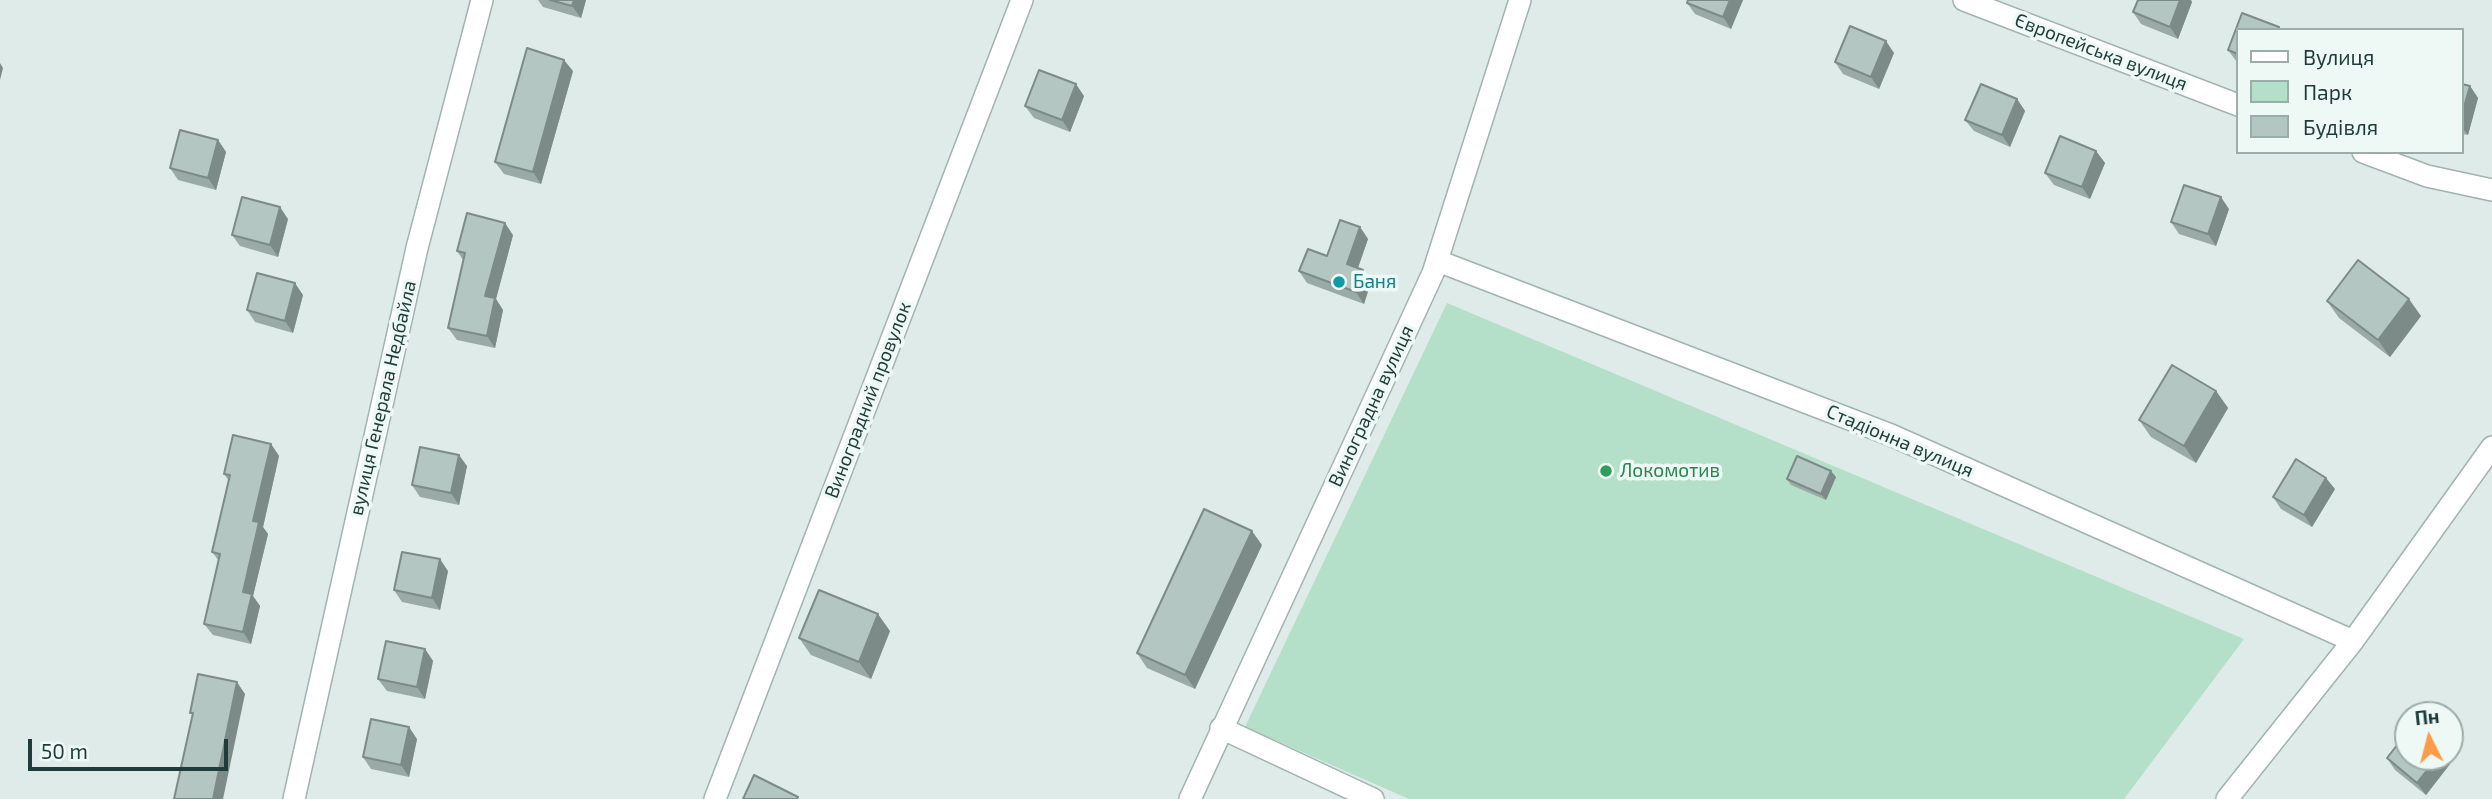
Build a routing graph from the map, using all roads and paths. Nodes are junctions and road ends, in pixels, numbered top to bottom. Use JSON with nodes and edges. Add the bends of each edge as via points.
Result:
{"nodes":[{"id":1,"x":482,"y":0,"type":"edge"},
{"id":2,"x":1022,"y":0,"type":"edge"},
{"id":3,"x":1520,"y":0,"type":"edge"},
{"id":4,"x":1964,"y":0,"type":"edge"},
{"id":5,"x":2236,"y":104,"type":"edge"},
{"id":6,"x":2368,"y":154,"type":"edge"},
{"id":7,"x":2492,"y":190,"type":"edge"},
{"id":8,"x":1438,"y":261,"type":"junction"},
{"id":9,"x":2492,"y":447,"type":"edge"},
{"id":10,"x":2353,"y":641,"type":"junction"},
{"id":11,"x":1221,"y":728,"type":"junction"},
{"id":12,"x":294,"y":799,"type":"edge"},
{"id":13,"x":715,"y":799,"type":"edge"},
{"id":14,"x":1190,"y":799,"type":"edge"},
{"id":15,"x":1373,"y":799,"type":"edge"},
{"id":16,"x":2227,"y":799,"type":"edge"}],
"edges":[{"from":1,"to":12,"type":"street","name":"вулиця Генерала Недбайла","via":[[417,248]]},
{"from":2,"to":13,"type":"street","name":"Виноградний провулок"},
{"from":3,"to":8,"type":"street","name":"Виноградна вулиця"},
{"from":4,"to":5,"type":"street","name":"Європейська вулиця"},
{"from":6,"to":7,"type":"street","via":[[2427,176]]},
{"from":8,"to":10,"type":"street","name":"Стадіонна вулиця","via":[[1891,435]]},
{"from":8,"to":11,"type":"street","name":"Виноградна вулиця"},
{"from":9,"to":10,"type":"street"},
{"from":10,"to":16,"type":"street"},
{"from":11,"to":14,"type":"street","name":"Виноградна вулиця"},
{"from":11,"to":15,"type":"street"}]}
